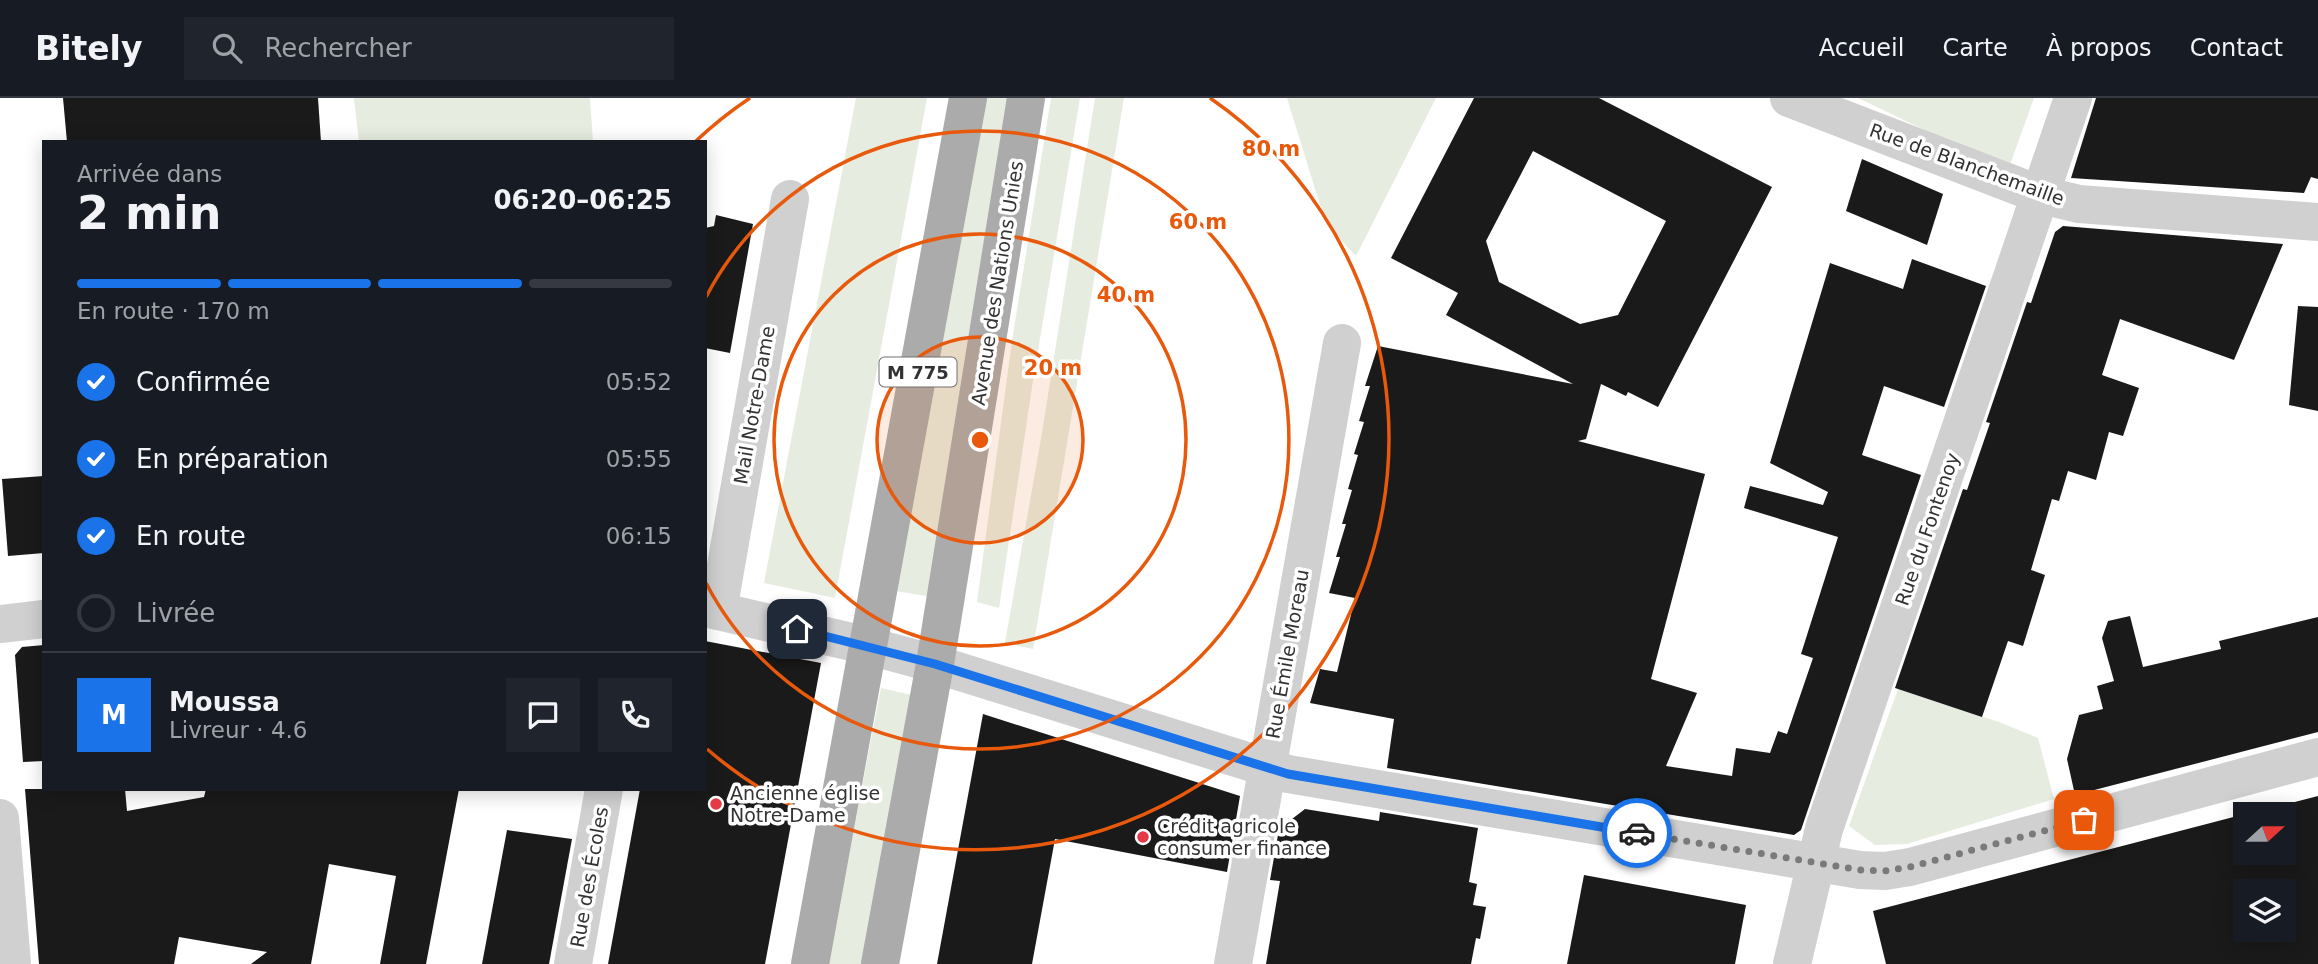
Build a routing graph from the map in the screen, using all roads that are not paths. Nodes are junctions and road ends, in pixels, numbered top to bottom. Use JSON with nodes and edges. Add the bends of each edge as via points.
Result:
{"nodes":[{"id":1,"x":968,"y":98,"type":"edge"},
{"id":2,"x":1026,"y":98,"type":"edge"},
{"id":3,"x":1789,"y":98,"type":"edge"},
{"id":4,"x":2073,"y":98,"type":"edge"},
{"id":5,"x":2041,"y":195,"type":"junction"},
{"id":6,"x":790,"y":200,"type":"dead end"},
{"id":7,"x":2318,"y":222,"type":"edge"},
{"id":8,"x":1342,"y":344,"type":"dead end"},
{"id":9,"x":712,"y":609,"type":"edge"},
{"id":10,"x":42,"y":619,"type":"edge"},
{"id":11,"x":0,"y":624,"type":"edge"},
{"id":12,"x":869,"y":646,"type":"junction"},
{"id":13,"x":935,"y":664,"type":"junction"},
{"id":14,"x":2318,"y":757,"type":"edge"},
{"id":15,"x":1266,"y":768,"type":"junction"},
{"id":16,"x":604,"y":791,"type":"edge"},
{"id":17,"x":0,"y":818,"type":"edge"},
{"id":18,"x":1815,"y":863,"type":"junction"},
{"id":19,"x":4,"y":925,"type":"edge"},
{"id":20,"x":12,"y":964,"type":"edge"},
{"id":21,"x":573,"y":964,"type":"edge"},
{"id":22,"x":810,"y":964,"type":"edge"},
{"id":23,"x":880,"y":964,"type":"edge"},
{"id":24,"x":1233,"y":964,"type":"edge"},
{"id":25,"x":1791,"y":964,"type":"edge"}],
"edges":[{"from":1,"to":12,"type":"main road","number":"M 775"},
{"from":2,"to":13,"type":"main road","name":"Avenue des Nations Unies","number":"M 775"},
{"from":3,"to":5,"type":"street","name":"Rue de Blanchemaille"},
{"from":4,"to":5,"type":"street","name":"Rue du Fontenoy"},
{"from":5,"to":7,"type":"street","name":"Rue de Blanchemaille","via":[[2078,204]]},
{"from":5,"to":18,"type":"street","name":"Rue du Fontenoy"},
{"from":6,"to":9,"type":"street","name":"Mail Notre-Dame"},
{"from":8,"to":15,"type":"street","name":"Rue Émile Moreau"},
{"from":9,"to":12,"type":"street"},
{"from":10,"to":11,"type":"street"},
{"from":12,"to":13,"type":"street"},
{"from":12,"to":22,"type":"main road","number":"M 775"},
{"from":13,"to":15,"type":"street"},
{"from":13,"to":23,"type":"main road","name":"Avenue des Nations Unies","number":"M 775"},
{"from":14,"to":18,"type":"street","via":[[1910,867],[1860,870]]},
{"from":15,"to":18,"type":"street"},
{"from":15,"to":24,"type":"street","name":"Rue Émile Moreau"},
{"from":16,"to":21,"type":"street","name":"Rue des Écoles"},
{"from":17,"to":19,"type":"street"},
{"from":18,"to":25,"type":"street","name":"Rue du Fontenoy"},
{"from":19,"to":20,"type":"street"}]}
